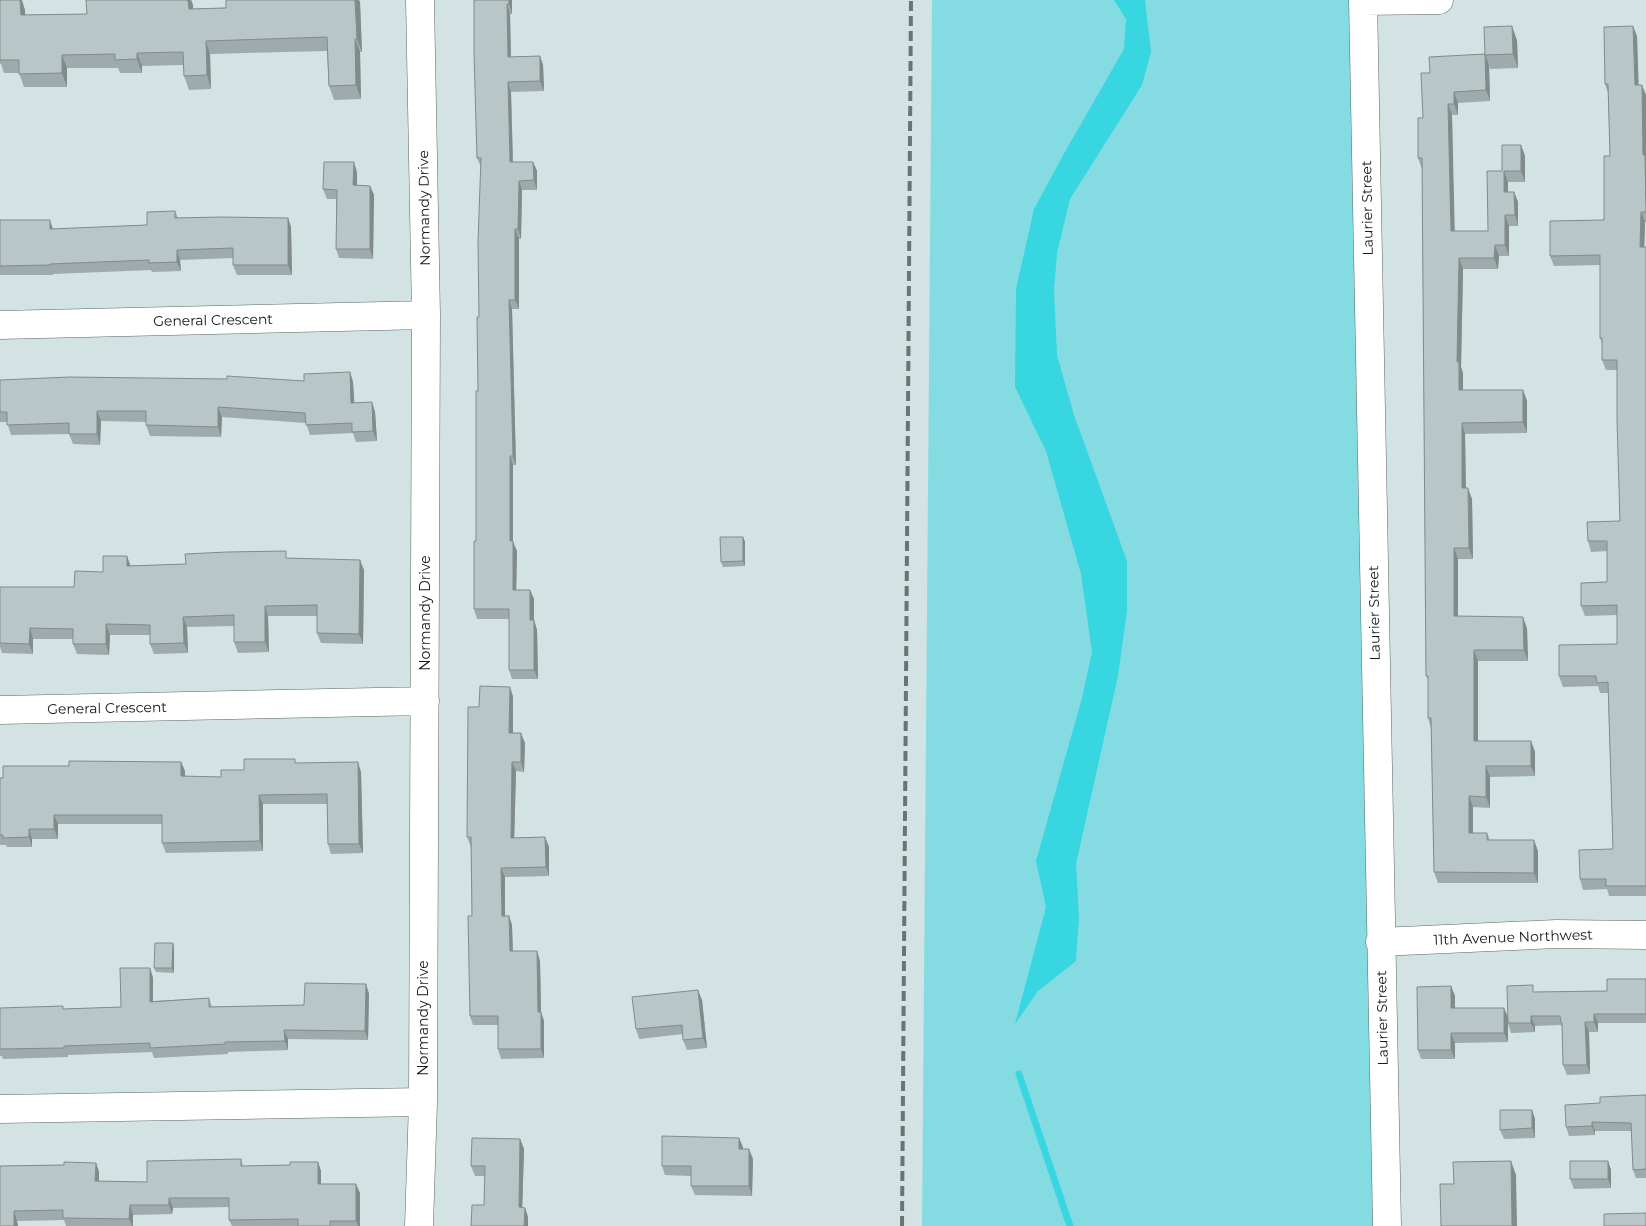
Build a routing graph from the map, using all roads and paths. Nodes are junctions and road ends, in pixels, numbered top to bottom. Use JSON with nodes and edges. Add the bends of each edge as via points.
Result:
{"nodes":[{"id":1,"x":420,"y":0,"type":"edge"},
{"id":2,"x":1439,"y":0,"type":"edge"},
{"id":3,"x":1363,"y":1,"type":"edge"},
{"id":4,"x":426,"y":315,"type":"junction"},
{"id":5,"x":0,"y":325,"type":"edge"},
{"id":6,"x":425,"y":701,"type":"junction"},
{"id":7,"x":0,"y":710,"type":"edge"},
{"id":8,"x":1646,"y":935,"type":"edge"},
{"id":9,"x":1380,"y":942,"type":"junction"},
{"id":10,"x":422,"y":1102,"type":"junction"},
{"id":11,"x":0,"y":1109,"type":"edge"},
{"id":12,"x":419,"y":1226,"type":"edge"},
{"id":13,"x":1387,"y":1226,"type":"edge"}],
"edges":[{"from":1,"to":4,"type":"street","name":"Normandy Drive"},
{"from":2,"to":3,"type":"street"},
{"from":3,"to":9,"type":"street","name":"Laurier Street"},
{"from":4,"to":5,"type":"street","name":"General Crescent"},
{"from":4,"to":6,"type":"street","name":"Normandy Drive"},
{"from":6,"to":7,"type":"street","name":"General Crescent"},
{"from":6,"to":10,"type":"street","name":"Normandy Drive"},
{"from":8,"to":9,"type":"street","name":"11th Avenue Northwest","via":[[1556,934]]},
{"from":9,"to":13,"type":"street","name":"Laurier Street"},
{"from":10,"to":11,"type":"street"},
{"from":10,"to":12,"type":"street","name":"Normandy Drive"}]}
